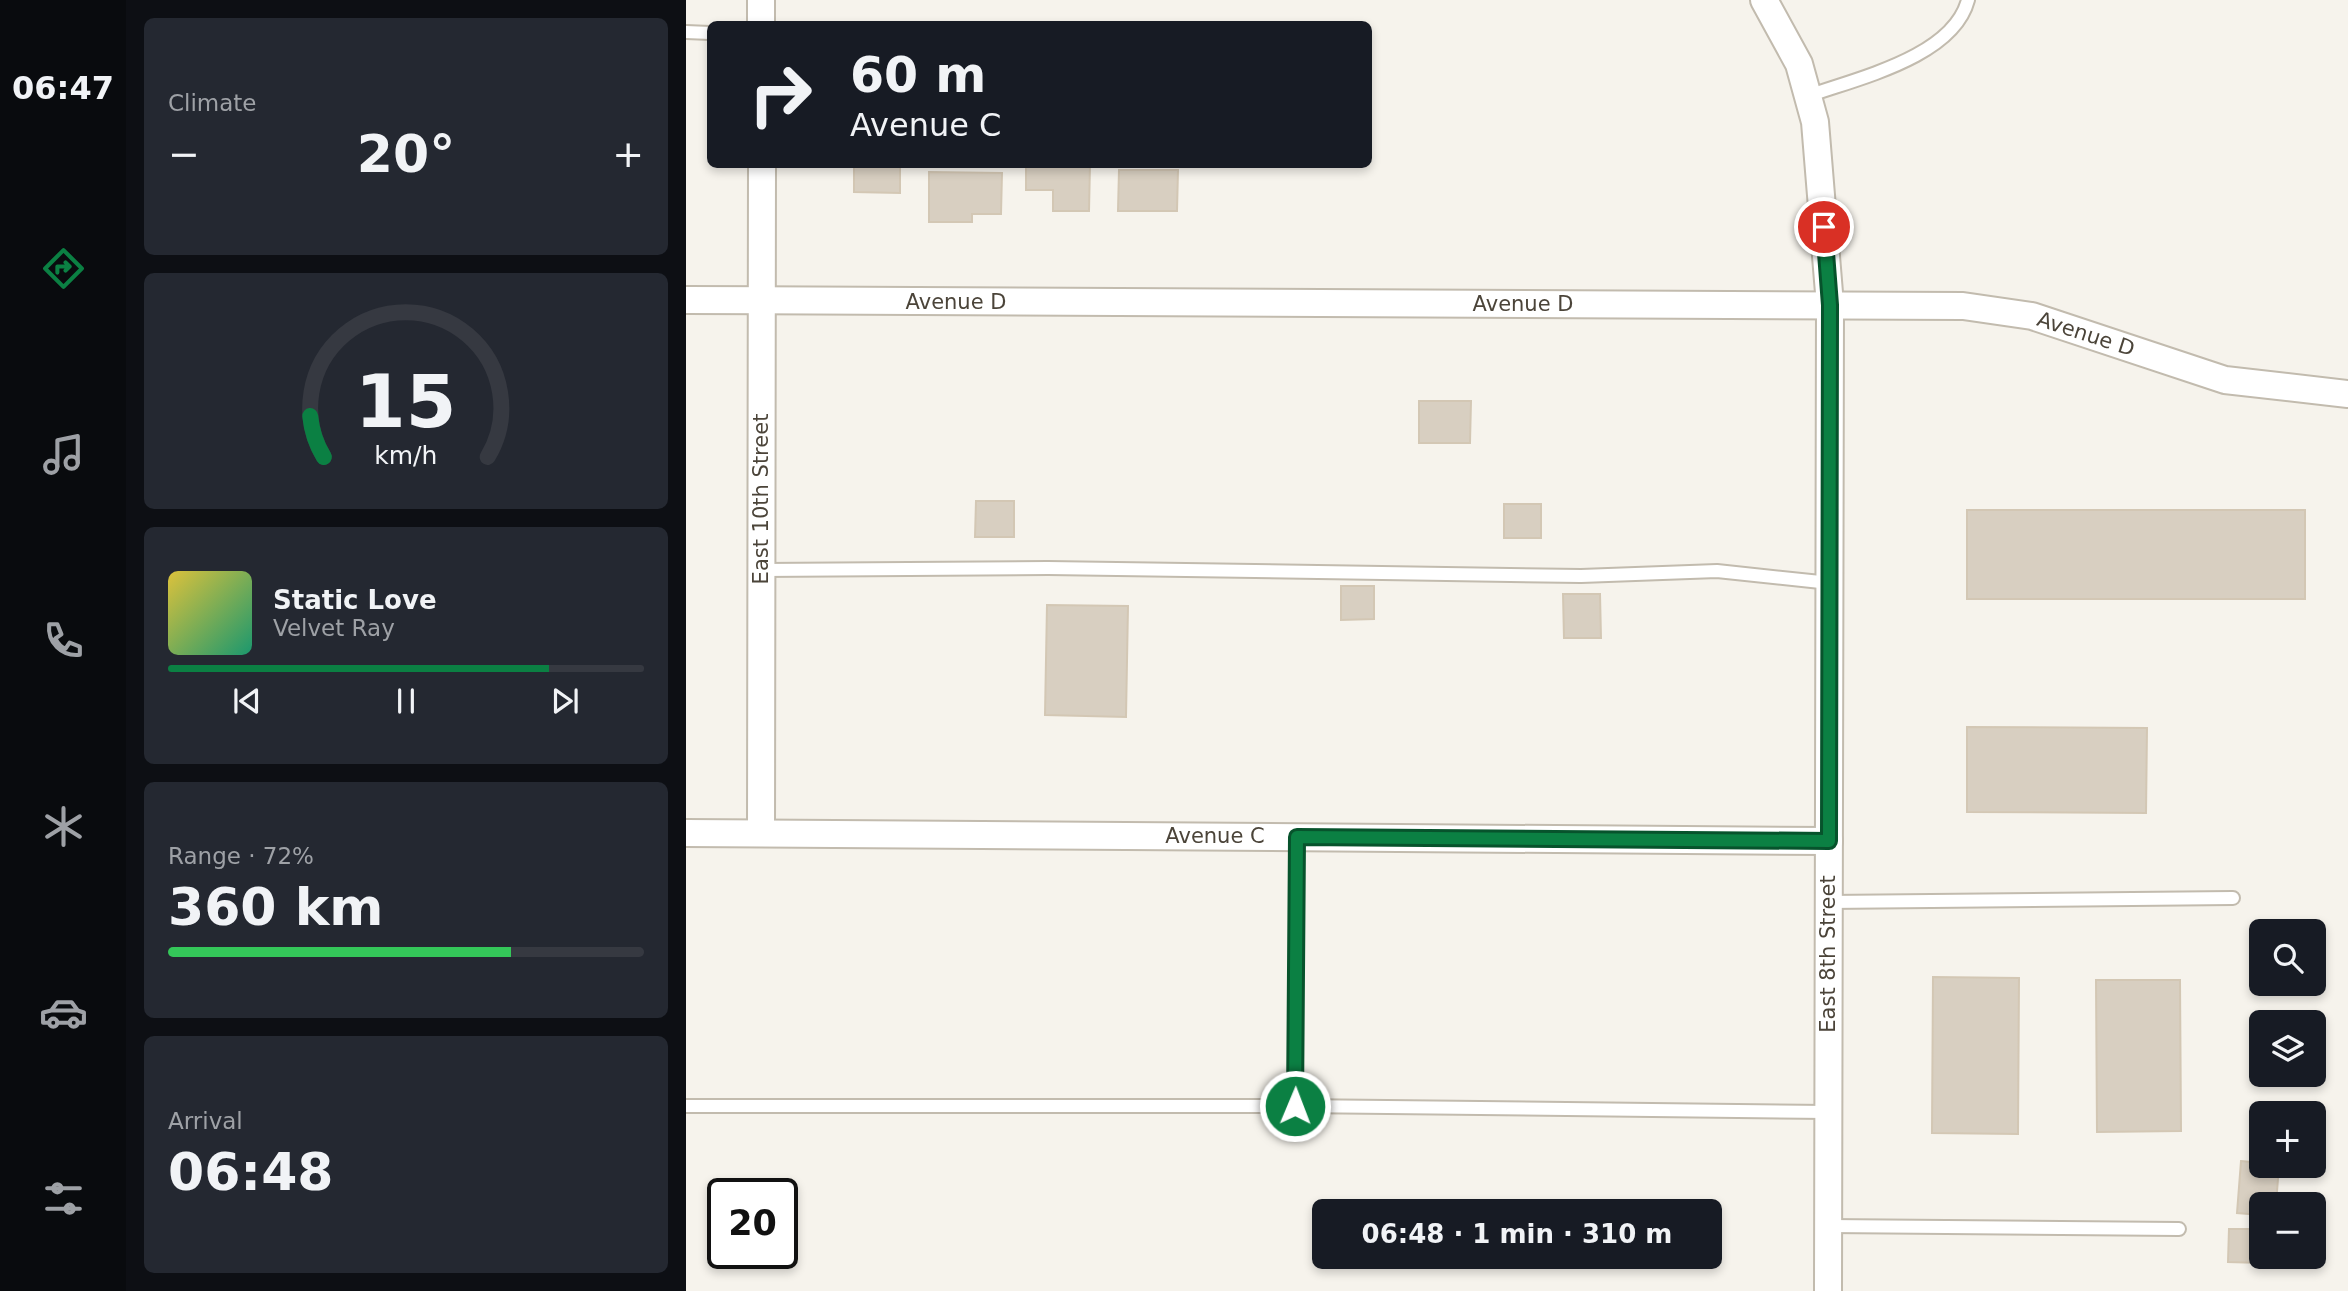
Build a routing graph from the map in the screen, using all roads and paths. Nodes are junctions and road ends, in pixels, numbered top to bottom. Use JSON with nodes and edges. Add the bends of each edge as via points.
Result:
{"nodes":[{"id":1,"x":761,"y":0,"type":"edge"},
{"id":2,"x":1764,"y":0,"type":"edge"},
{"id":3,"x":1968,"y":0,"type":"edge"},
{"id":4,"x":761,"y":21,"type":"edge"},
{"id":5,"x":686,"y":32,"type":"edge"},
{"id":6,"x":707,"y":33,"type":"edge"},
{"id":7,"x":1808,"y":96,"type":"junction"},
{"id":8,"x":762,"y":168,"type":"edge"},
{"id":9,"x":686,"y":300,"type":"edge"},
{"id":10,"x":762,"y":301,"type":"junction"},
{"id":11,"x":1830,"y":305,"type":"junction"},
{"id":12,"x":2348,"y":394,"type":"edge"},
{"id":13,"x":761,"y":570,"type":"junction"},
{"id":14,"x":1830,"y":583,"type":"junction"},
{"id":15,"x":686,"y":833,"type":"edge"},
{"id":16,"x":761,"y":833,"type":"junction"},
{"id":17,"x":1297,"y":837,"type":"junction"},
{"id":18,"x":1829,"y":841,"type":"junction"},
{"id":19,"x":2233,"y":898,"type":"dead end"},
{"id":20,"x":1828,"y":902,"type":"junction"},
{"id":21,"x":686,"y":1106,"type":"edge"},
{"id":22,"x":1295,"y":1106,"type":"junction"},
{"id":23,"x":1828,"y":1112,"type":"junction"},
{"id":24,"x":1828,"y":1226,"type":"junction"},
{"id":25,"x":2179,"y":1229,"type":"dead end"},
{"id":26,"x":1828,"y":1291,"type":"edge"}],
"edges":[{"from":1,"to":4,"type":"street"},
{"from":2,"to":7,"type":"street","name":"East 8th Street","via":[[1800,64]]},
{"from":3,"to":7,"type":"lane","via":[[1964,15],[1931,48]]},
{"from":5,"to":6,"type":"lane"},
{"from":7,"to":11,"type":"street","name":"East 8th Street","via":[[1815,122]]},
{"from":8,"to":10,"type":"street","name":"East 10th Street"},
{"from":9,"to":10,"type":"street","name":"Avenue D"},
{"from":10,"to":11,"type":"street","name":"Avenue D"},
{"from":10,"to":13,"type":"street","name":"East 10th Street"},
{"from":11,"to":12,"type":"street","name":"Avenue D","via":[[1963,306],[2032,316],[2225,380]]},
{"from":11,"to":14,"type":"street","name":"East 8th Street"},
{"from":13,"to":14,"type":"lane","via":[[1048,568],[1581,576],[1717,571]]},
{"from":13,"to":16,"type":"street","name":"East 10th Street"},
{"from":14,"to":18,"type":"street","name":"East 8th Street"},
{"from":15,"to":16,"type":"street","name":"Avenue C"},
{"from":16,"to":17,"type":"street","name":"Avenue C"},
{"from":17,"to":18,"type":"street","name":"Avenue C"},
{"from":17,"to":22,"type":"lane"},
{"from":18,"to":20,"type":"street","name":"East 8th Street"},
{"from":19,"to":20,"type":"lane"},
{"from":20,"to":23,"type":"street","name":"East 8th Street"},
{"from":21,"to":22,"type":"lane"},
{"from":22,"to":23,"type":"lane"},
{"from":23,"to":24,"type":"street","name":"East 8th Street"},
{"from":24,"to":25,"type":"lane"},
{"from":24,"to":26,"type":"street","name":"East 8th Street"}]}
